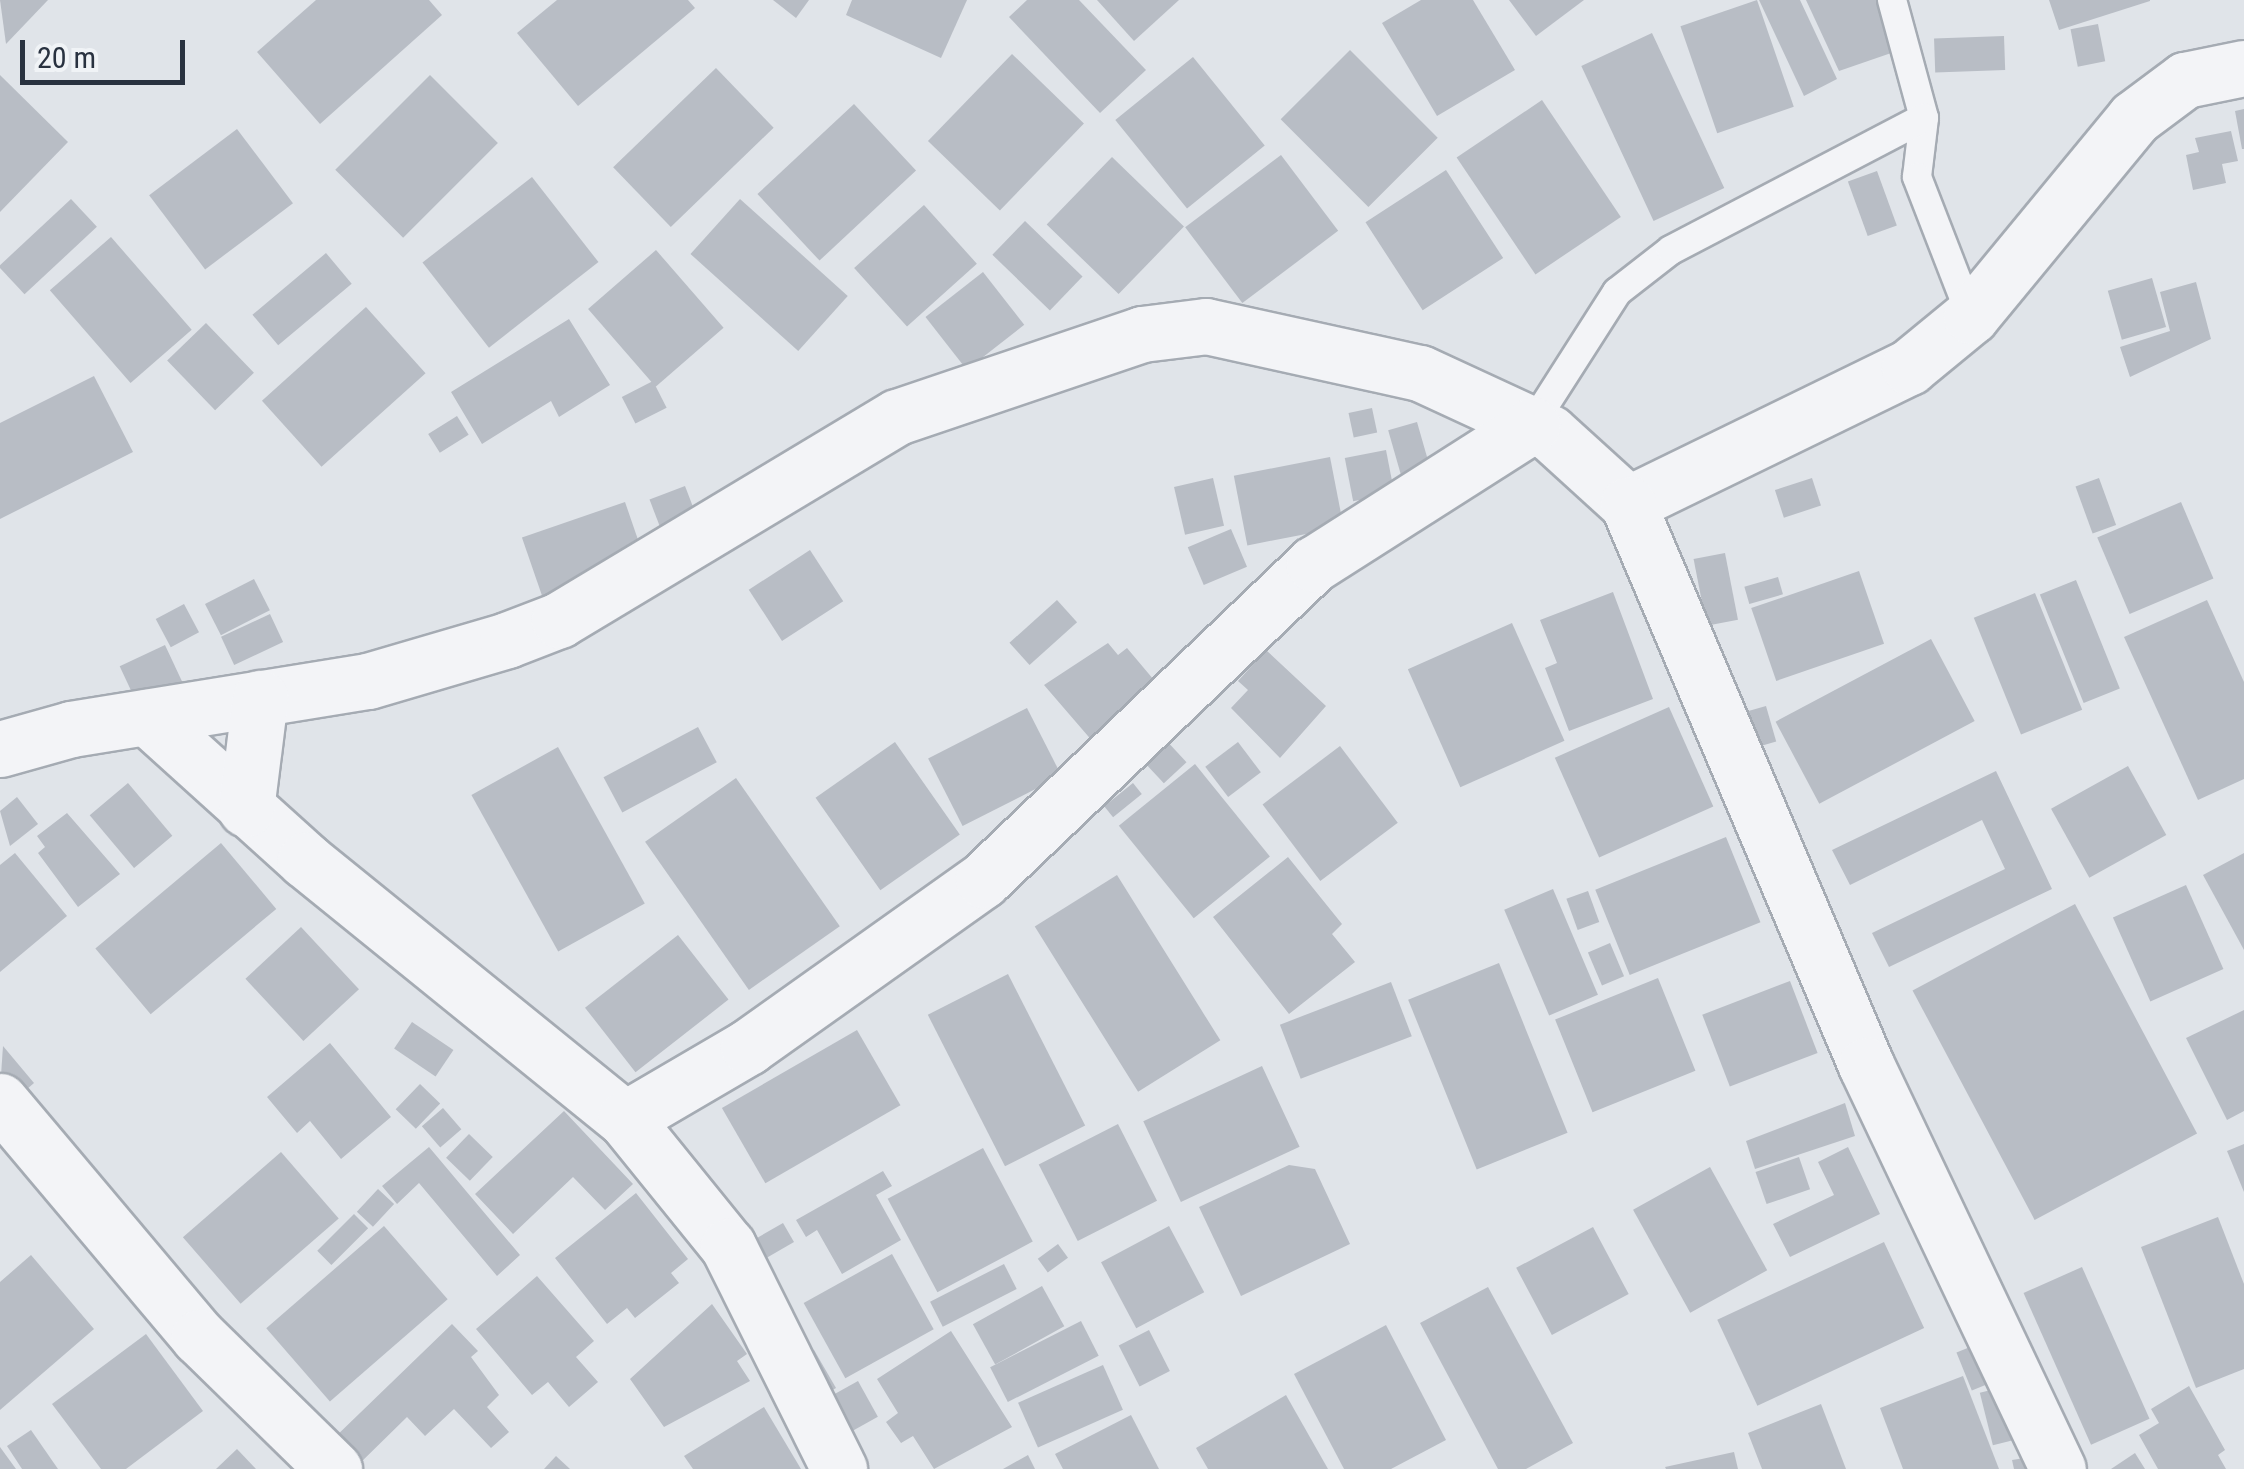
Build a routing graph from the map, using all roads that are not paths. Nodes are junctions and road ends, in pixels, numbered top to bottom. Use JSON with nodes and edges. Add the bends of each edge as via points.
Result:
{"nodes":[{"id":1,"x":1892,"y":0,"type":"edge"},
{"id":2,"x":2244,"y":68,"type":"edge"},
{"id":3,"x":1924,"y":118,"type":"junction"},
{"id":4,"x":1971,"y":316,"type":"junction"},
{"id":5,"x":1532,"y":425,"type":"junction"},
{"id":6,"x":1628,"y":504,"type":"junction"},
{"id":7,"x":260,"y":698,"type":"junction"},
{"id":8,"x":147,"y":716,"type":"junction"},
{"id":9,"x":6,"y":732,"type":"edge"},
{"id":10,"x":246,"y":809,"type":"junction"},
{"id":11,"x":0,"y":1101,"type":"edge"},
{"id":12,"x":626,"y":1119,"type":"junction"},
{"id":13,"x":334,"y":1469,"type":"edge"},
{"id":14,"x":839,"y":1469,"type":"edge"},
{"id":15,"x":2058,"y":1469,"type":"edge"}],
"edges":[{"from":1,"to":3,"type":"lane"},
{"from":2,"to":4,"type":"street","via":[[2185,80],[2134,118]]},
{"from":3,"to":4,"type":"lane","via":[[1917,176]]},
{"from":3,"to":5,"type":"lane","via":[[1671,250],[1617,292]]},
{"from":4,"to":6,"type":"street","via":[[1909,367]]},
{"from":5,"to":6,"type":"street"},
{"from":5,"to":7,"type":"street","via":[[1420,373],[1206,326],[1142,334],[897,416],[559,620],[368,682]]},
{"from":5,"to":12,"type":"street","via":[[1314,564],[968,891],[748,1047]]},
{"from":6,"to":15,"type":"street","via":[[1866,1065]]},
{"from":7,"to":8,"type":"street"},
{"from":7,"to":10,"type":"street"},
{"from":8,"to":9,"type":"street"},
{"from":8,"to":10,"type":"street"},
{"from":10,"to":12,"type":"street"},
{"from":11,"to":13,"type":"street","via":[[199,1336]]},
{"from":12,"to":14,"type":"street","via":[[728,1246]]}]}
